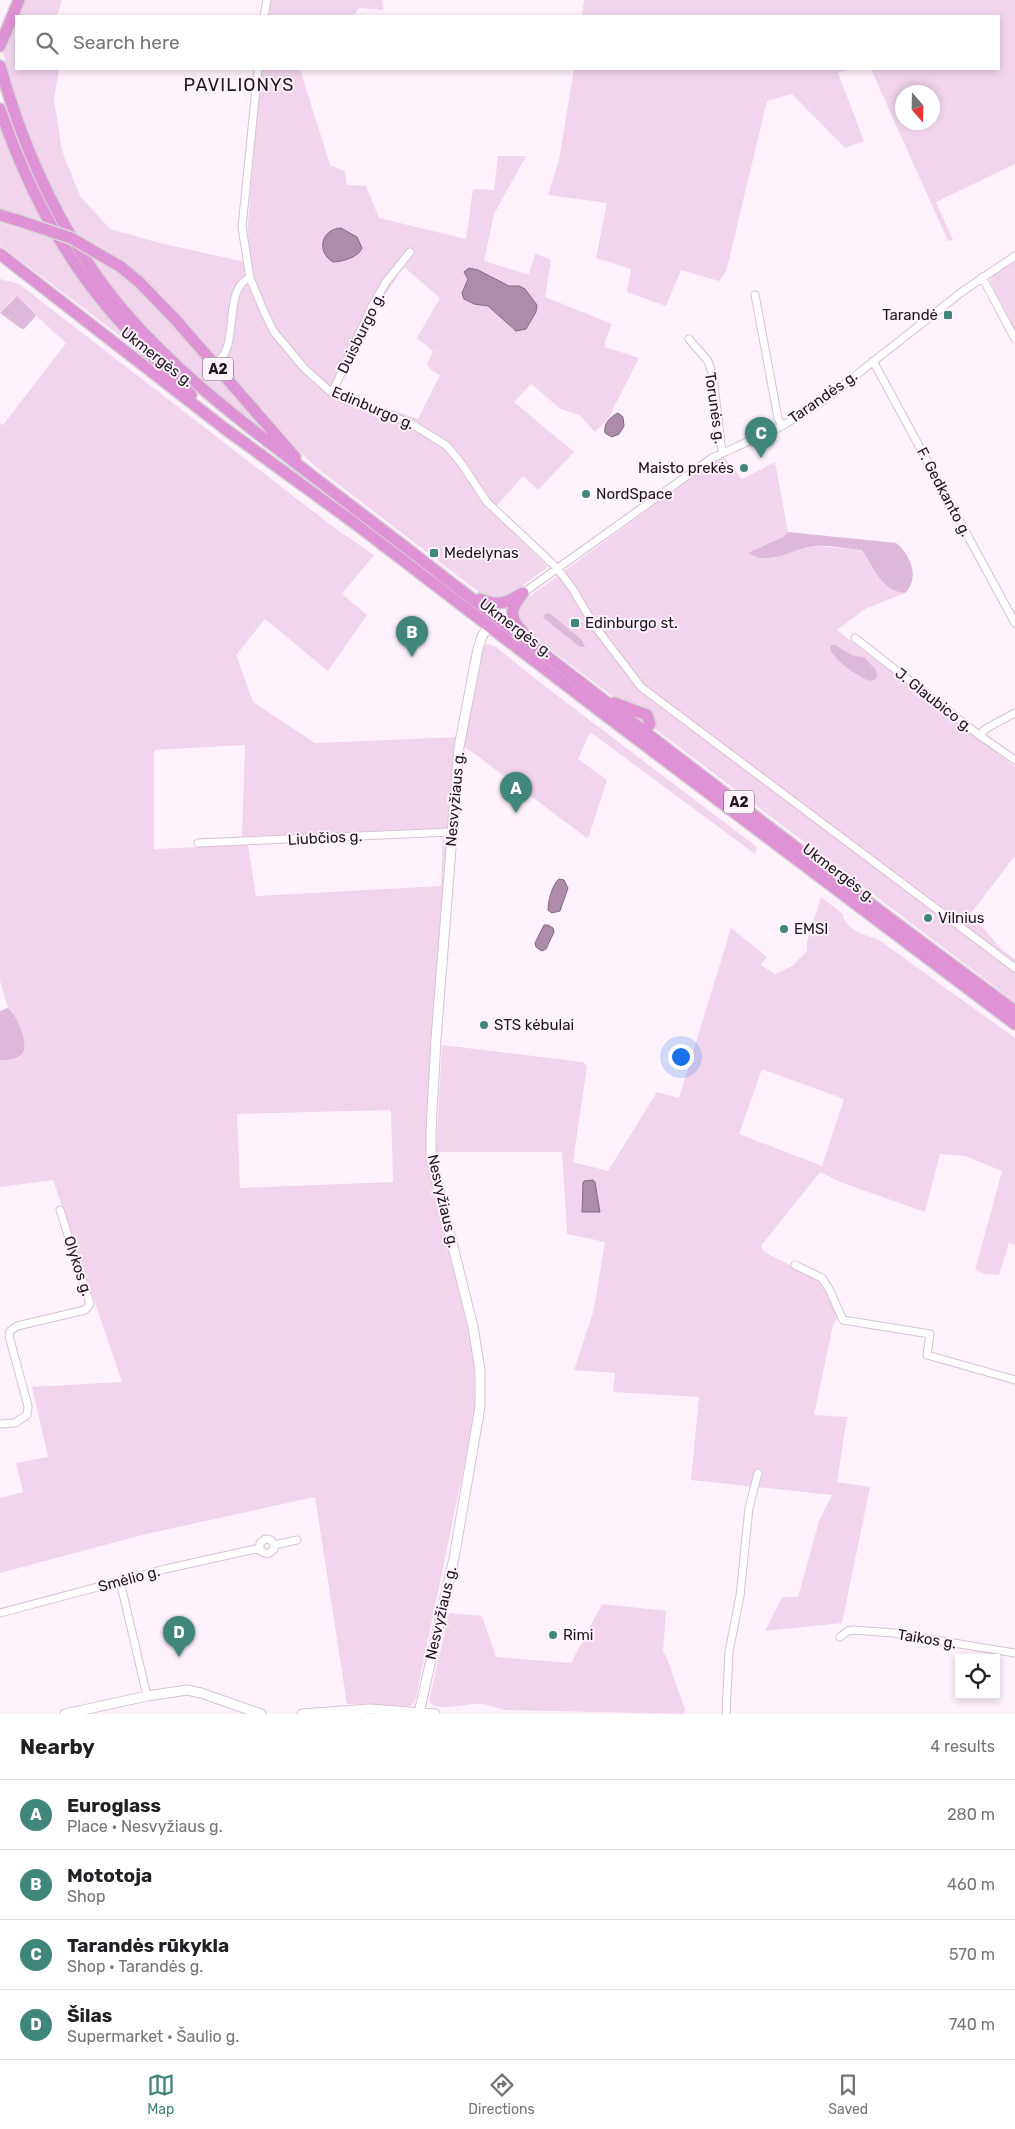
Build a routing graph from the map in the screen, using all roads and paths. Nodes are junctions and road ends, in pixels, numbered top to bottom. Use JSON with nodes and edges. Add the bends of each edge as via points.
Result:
{"nodes":[{"id":1,"x":19,"y":0,"type":"edge"},
{"id":2,"x":267,"y":0,"type":"edge"},
{"id":3,"x":264,"y":15,"type":"edge"},
{"id":4,"x":0,"y":46,"type":"edge"},
{"id":5,"x":0,"y":66,"type":"edge"},
{"id":6,"x":258,"y":70,"type":"edge"},
{"id":7,"x":0,"y":109,"type":"edge"},
{"id":8,"x":0,"y":215,"type":"edge"},
{"id":9,"x":410,"y":252,"type":"dead end"},
{"id":10,"x":0,"y":254,"type":"edge"},
{"id":11,"x":1015,"y":256,"type":"edge"},
{"id":12,"x":982,"y":277,"type":"junction"},
{"id":13,"x":250,"y":278,"type":"junction"},
{"id":14,"x":755,"y":295,"type":"dead end"},
{"id":15,"x":689,"y":339,"type":"dead end"},
{"id":16,"x":1015,"y":339,"type":"edge"},
{"id":17,"x":873,"y":361,"type":"junction"},
{"id":18,"x":214,"y":364,"type":"junction"},
{"id":19,"x":332,"y":393,"type":"junction"},
{"id":20,"x":782,"y":426,"type":"junction"},
{"id":21,"x":224,"y":428,"type":"junction"},
{"id":22,"x":722,"y":453,"type":"junction"},
{"id":23,"x":311,"y":475,"type":"junction"},
{"id":24,"x":557,"y":568,"type":"junction"},
{"id":25,"x":465,"y":593,"type":"junction"},
{"id":26,"x":523,"y":593,"type":"junction"},
{"id":27,"x":1015,"y":623,"type":"edge"},
{"id":28,"x":489,"y":626,"type":"junction"},
{"id":29,"x":854,"y":638,"type":"dead end"},
{"id":30,"x":538,"y":648,"type":"junction"},
{"id":31,"x":1015,"y":713,"type":"edge"},
{"id":32,"x":609,"y":718,"type":"junction"},
{"id":33,"x":645,"y":730,"type":"junction"},
{"id":34,"x":979,"y":735,"type":"junction"},
{"id":35,"x":1015,"y":760,"type":"edge"},
{"id":36,"x":452,"y":832,"type":"junction"},
{"id":37,"x":198,"y":842,"type":"dead end"},
{"id":38,"x":1015,"y":968,"type":"edge"},
{"id":39,"x":1015,"y":1011,"type":"edge"},
{"id":40,"x":1015,"y":1024,"type":"edge"},
{"id":41,"x":60,"y":1210,"type":"dead end"},
{"id":42,"x":795,"y":1265,"type":"dead end"},
{"id":43,"x":1015,"y":1380,"type":"edge"},
{"id":44,"x":0,"y":1424,"type":"edge"},
{"id":45,"x":758,"y":1473,"type":"dead end"},
{"id":46,"x":297,"y":1540,"type":"dead end"},
{"id":47,"x":120,"y":1581,"type":"junction"},
{"id":48,"x":0,"y":1613,"type":"edge"},
{"id":49,"x":840,"y":1637,"type":"dead end"},
{"id":50,"x":1015,"y":1653,"type":"edge"},
{"id":51,"x":147,"y":1696,"type":"junction"},
{"id":52,"x":65,"y":1714,"type":"edge"},
{"id":53,"x":261,"y":1714,"type":"edge"},
{"id":54,"x":302,"y":1714,"type":"edge"},
{"id":55,"x":418,"y":1714,"type":"edge"},
{"id":56,"x":435,"y":1714,"type":"edge"},
{"id":57,"x":726,"y":1714,"type":"edge"}],
"edges":[{"from":1,"to":4,"type":"highway"},
{"from":2,"to":3,"type":"street"},
{"from":5,"to":23,"type":"highway","via":[[20,131],[39,176],[67,229],[106,288],[186,376]]},
{"from":6,"to":13,"type":"street","name":"Edinburgo g.","via":[[242,227]]},
{"from":7,"to":21,"type":"highway","via":[[35,196],[85,278],[143,347]]},
{"from":8,"to":18,"type":"highway","number":"A2","bridge":true,"via":[[72,238],[121,267],[157,300]]},
{"from":9,"to":19,"type":"street","name":"Duisburgo g.","via":[[373,304]]},
{"from":10,"to":21,"type":"highway","name":"Ukmergės g.","number":"A2"},
{"from":11,"to":12,"type":"street","name":"Tarandės g."},
{"from":12,"to":16,"type":"street"},
{"from":12,"to":17,"type":"street","name":"Tarandės g."},
{"from":13,"to":18,"type":"street","via":[[238,287],[224,355]]},
{"from":13,"to":19,"type":"street","name":"Edinburgo g.","via":[[265,314],[285,347]]},
{"from":14,"to":20,"type":"street"},
{"from":15,"to":22,"type":"street","name":"Torunės g.","via":[[708,361],[714,376]]},
{"from":17,"to":20,"type":"street","name":"Tarandės g.","via":[[823,401]]},
{"from":17,"to":27,"type":"street","name":"F. Gedkanto g."},
{"from":18,"to":23,"type":"highway","number":"A2"},
{"from":19,"to":24,"type":"street","name":"Edinburgo g.","via":[[412,424],[448,446],[487,502]]},
{"from":20,"to":22,"type":"street","name":"Tarandės g."},
{"from":21,"to":28,"type":"highway","name":"Ukmergės g.","number":"A2"},
{"from":22,"to":24,"type":"street","name":"Tarandės g."},
{"from":23,"to":25,"type":"highway","name":"Ukmergės g.","number":"A2"},
{"from":24,"to":26,"type":"street","name":"Tarandės g."},
{"from":24,"to":38,"type":"street","name":"Edinburgo g.","via":[[594,625],[641,687]]},
{"from":25,"to":26,"type":"highway","via":[[499,605]]},
{"from":25,"to":30,"type":"highway","name":"Ukmergės g.","number":"A2"},
{"from":26,"to":30,"type":"highway","via":[[513,608],[513,618]]},
{"from":28,"to":32,"type":"highway","name":"Ukmergės g.","number":"A2"},
{"from":28,"to":36,"type":"street","name":"Nesvyžiaus g.","via":[[478,649],[459,747]]},
{"from":29,"to":34,"type":"street","name":"J. Glaubico g."},
{"from":30,"to":33,"type":"highway","name":"Ukmergės g.","number":"A2","via":[[605,700],[647,715],[650,724]]},
{"from":31,"to":34,"type":"street"},
{"from":32,"to":33,"type":"highway","via":[[634,731]]},
{"from":32,"to":40,"type":"highway","name":"Ukmergės g.","number":"A2"},
{"from":33,"to":39,"type":"highway","name":"Ukmergės g.","number":"A2"},
{"from":34,"to":35,"type":"street","name":"J. Glaubico g."},
{"from":36,"to":37,"type":"street","name":"Liubčios g."},
{"from":36,"to":55,"type":"street","name":"Nesvyžiaus g.","via":[[431,1158],[473,1326],[481,1389],[454,1558]]},
{"from":41,"to":44,"type":"street","name":"Olykos g.","via":[[90,1299],[89,1308],[17,1326],[10,1331],[28,1415],[15,1423]]},
{"from":42,"to":43,"type":"street","via":[[822,1278],[842,1320],[930,1334],[927,1355]]},
{"from":45,"to":57,"type":"street","via":[[749,1508],[740,1596],[729,1652]]},
{"from":46,"to":47,"type":"street","name":"Smėlio g.","via":[[274,1545],[265,1539],[260,1548]]},
{"from":47,"to":48,"type":"street","name":"Smėlio g."},
{"from":47,"to":51,"type":"street"},
{"from":49,"to":50,"type":"street","name":"Taikos g.","via":[[854,1630],[894,1633]]},
{"from":51,"to":52,"type":"street"},
{"from":51,"to":53,"type":"street","via":[[187,1690]]},
{"from":54,"to":55,"type":"street","via":[[370,1708]]},
{"from":55,"to":56,"type":"street"}]}
